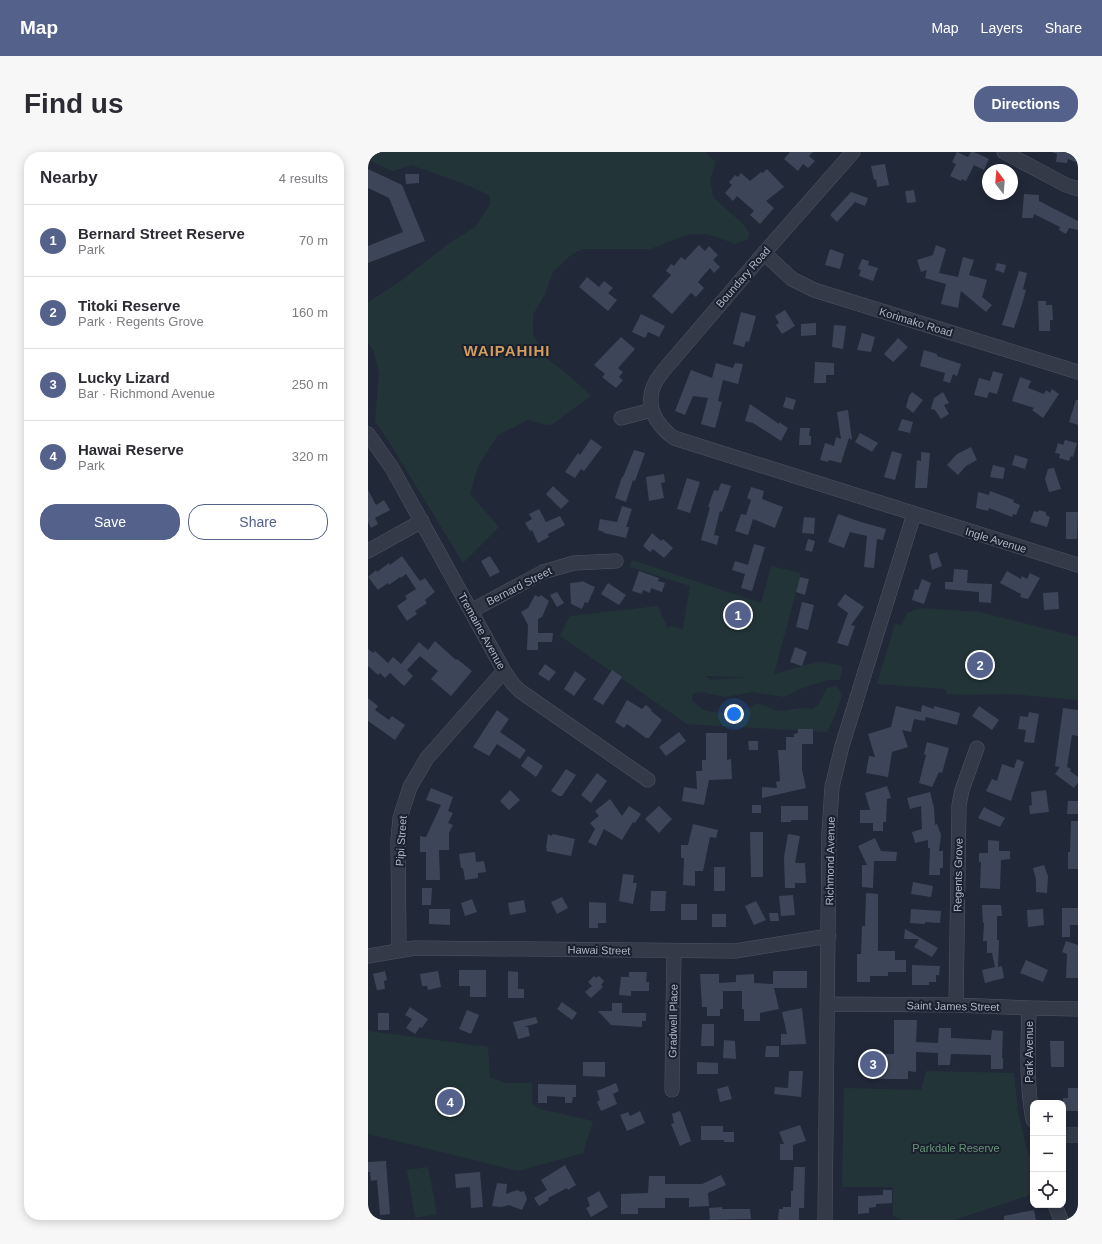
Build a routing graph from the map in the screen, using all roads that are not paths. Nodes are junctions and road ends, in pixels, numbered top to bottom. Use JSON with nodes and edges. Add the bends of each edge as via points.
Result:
{"nodes":[{"id":1,"x":853,"y":152,"type":"edge"},
{"id":2,"x":1004,"y":152,"type":"edge"},
{"id":3,"x":1078,"y":189,"type":"edge"},
{"id":4,"x":764,"y":252,"type":"junction"},
{"id":5,"x":1078,"y":372,"type":"edge"},
{"id":6,"x":652,"y":410,"type":"junction"},
{"id":7,"x":621,"y":418,"type":"dead end"},
{"id":8,"x":368,"y":434,"type":"edge"},
{"id":9,"x":914,"y":514,"type":"junction"},
{"id":10,"x":422,"y":521,"type":"junction"},
{"id":11,"x":368,"y":551,"type":"edge"},
{"id":12,"x":616,"y":561,"type":"dead end"},
{"id":13,"x":1078,"y":565,"type":"edge"},
{"id":14,"x":471,"y":611,"type":"junction"},
{"id":15,"x":504,"y":671,"type":"junction"},
{"id":16,"x":977,"y":748,"type":"dead end"},
{"id":17,"x":648,"y":780,"type":"dead end"},
{"id":18,"x":829,"y":936,"type":"junction"},
{"id":19,"x":399,"y":950,"type":"junction"},
{"id":20,"x":674,"y":951,"type":"junction"},
{"id":21,"x":368,"y":956,"type":"edge"},
{"id":22,"x":828,"y":1004,"type":"junction"},
{"id":23,"x":956,"y":1004,"type":"junction"},
{"id":24,"x":1028,"y":1008,"type":"junction"},
{"id":25,"x":1078,"y":1009,"type":"edge"},
{"id":26,"x":672,"y":1090,"type":"dead end"},
{"id":27,"x":1030,"y":1106,"type":"edge"},
{"id":28,"x":1078,"y":1135,"type":"edge"},
{"id":29,"x":1066,"y":1136,"type":"edge"},
{"id":30,"x":1056,"y":1208,"type":"edge"},
{"id":31,"x":825,"y":1220,"type":"edge"},
{"id":32,"x":1061,"y":1220,"type":"edge"}],
"edges":[{"from":1,"to":4,"type":"street","name":"Boundary Road"},
{"from":2,"to":3,"type":"street"},
{"from":4,"to":5,"type":"street","name":"Korimako Road","via":[[792,279],[814,290]]},
{"from":4,"to":6,"type":"street","name":"Boundary Road","via":[[654,384],[651,396]]},
{"from":6,"to":7,"type":"street"},
{"from":6,"to":9,"type":"street","name":"Boundary Road","via":[[660,426],[674,438]]},
{"from":8,"to":10,"type":"street","name":"Tremaine Avenue","via":[[392,468]]},
{"from":9,"to":13,"type":"street","name":"Ingle Avenue"},
{"from":9,"to":18,"type":"street","name":"Richmond Avenue","via":[[842,746],[832,787],[829,833]]},
{"from":10,"to":11,"type":"street"},
{"from":10,"to":14,"type":"street","name":"Tremaine Avenue"},
{"from":12,"to":14,"type":"street","name":"Bernard Street","via":[[574,563],[543,572]]},
{"from":14,"to":15,"type":"street","name":"Tremaine Avenue"},
{"from":15,"to":17,"type":"street","name":"Tremaine Avenue","via":[[520,691]]},
{"from":15,"to":19,"type":"street","name":"Pipi Street","via":[[427,758],[410,787],[400,818],[398,840]]},
{"from":16,"to":23,"type":"street","name":"Regents Grove","via":[[959,805]]},
{"from":18,"to":20,"type":"street","name":"Hawai Street","via":[[735,951]]},
{"from":18,"to":22,"type":"street","name":"Richmond Avenue"},
{"from":19,"to":20,"type":"street","name":"Hawai Street","via":[[415,948]]},
{"from":19,"to":21,"type":"street","name":"Hawai Street"},
{"from":20,"to":26,"type":"street","name":"Gradwell Place"},
{"from":22,"to":23,"type":"street","name":"Saint James Street"},
{"from":22,"to":31,"type":"street","name":"Richmond Avenue"},
{"from":23,"to":24,"type":"street","name":"Saint James Street"},
{"from":24,"to":25,"type":"street","name":"Saint James Street"},
{"from":24,"to":27,"type":"street","name":"Park Avenue"},
{"from":28,"to":29,"type":"street"},
{"from":30,"to":32,"type":"street"}]}
